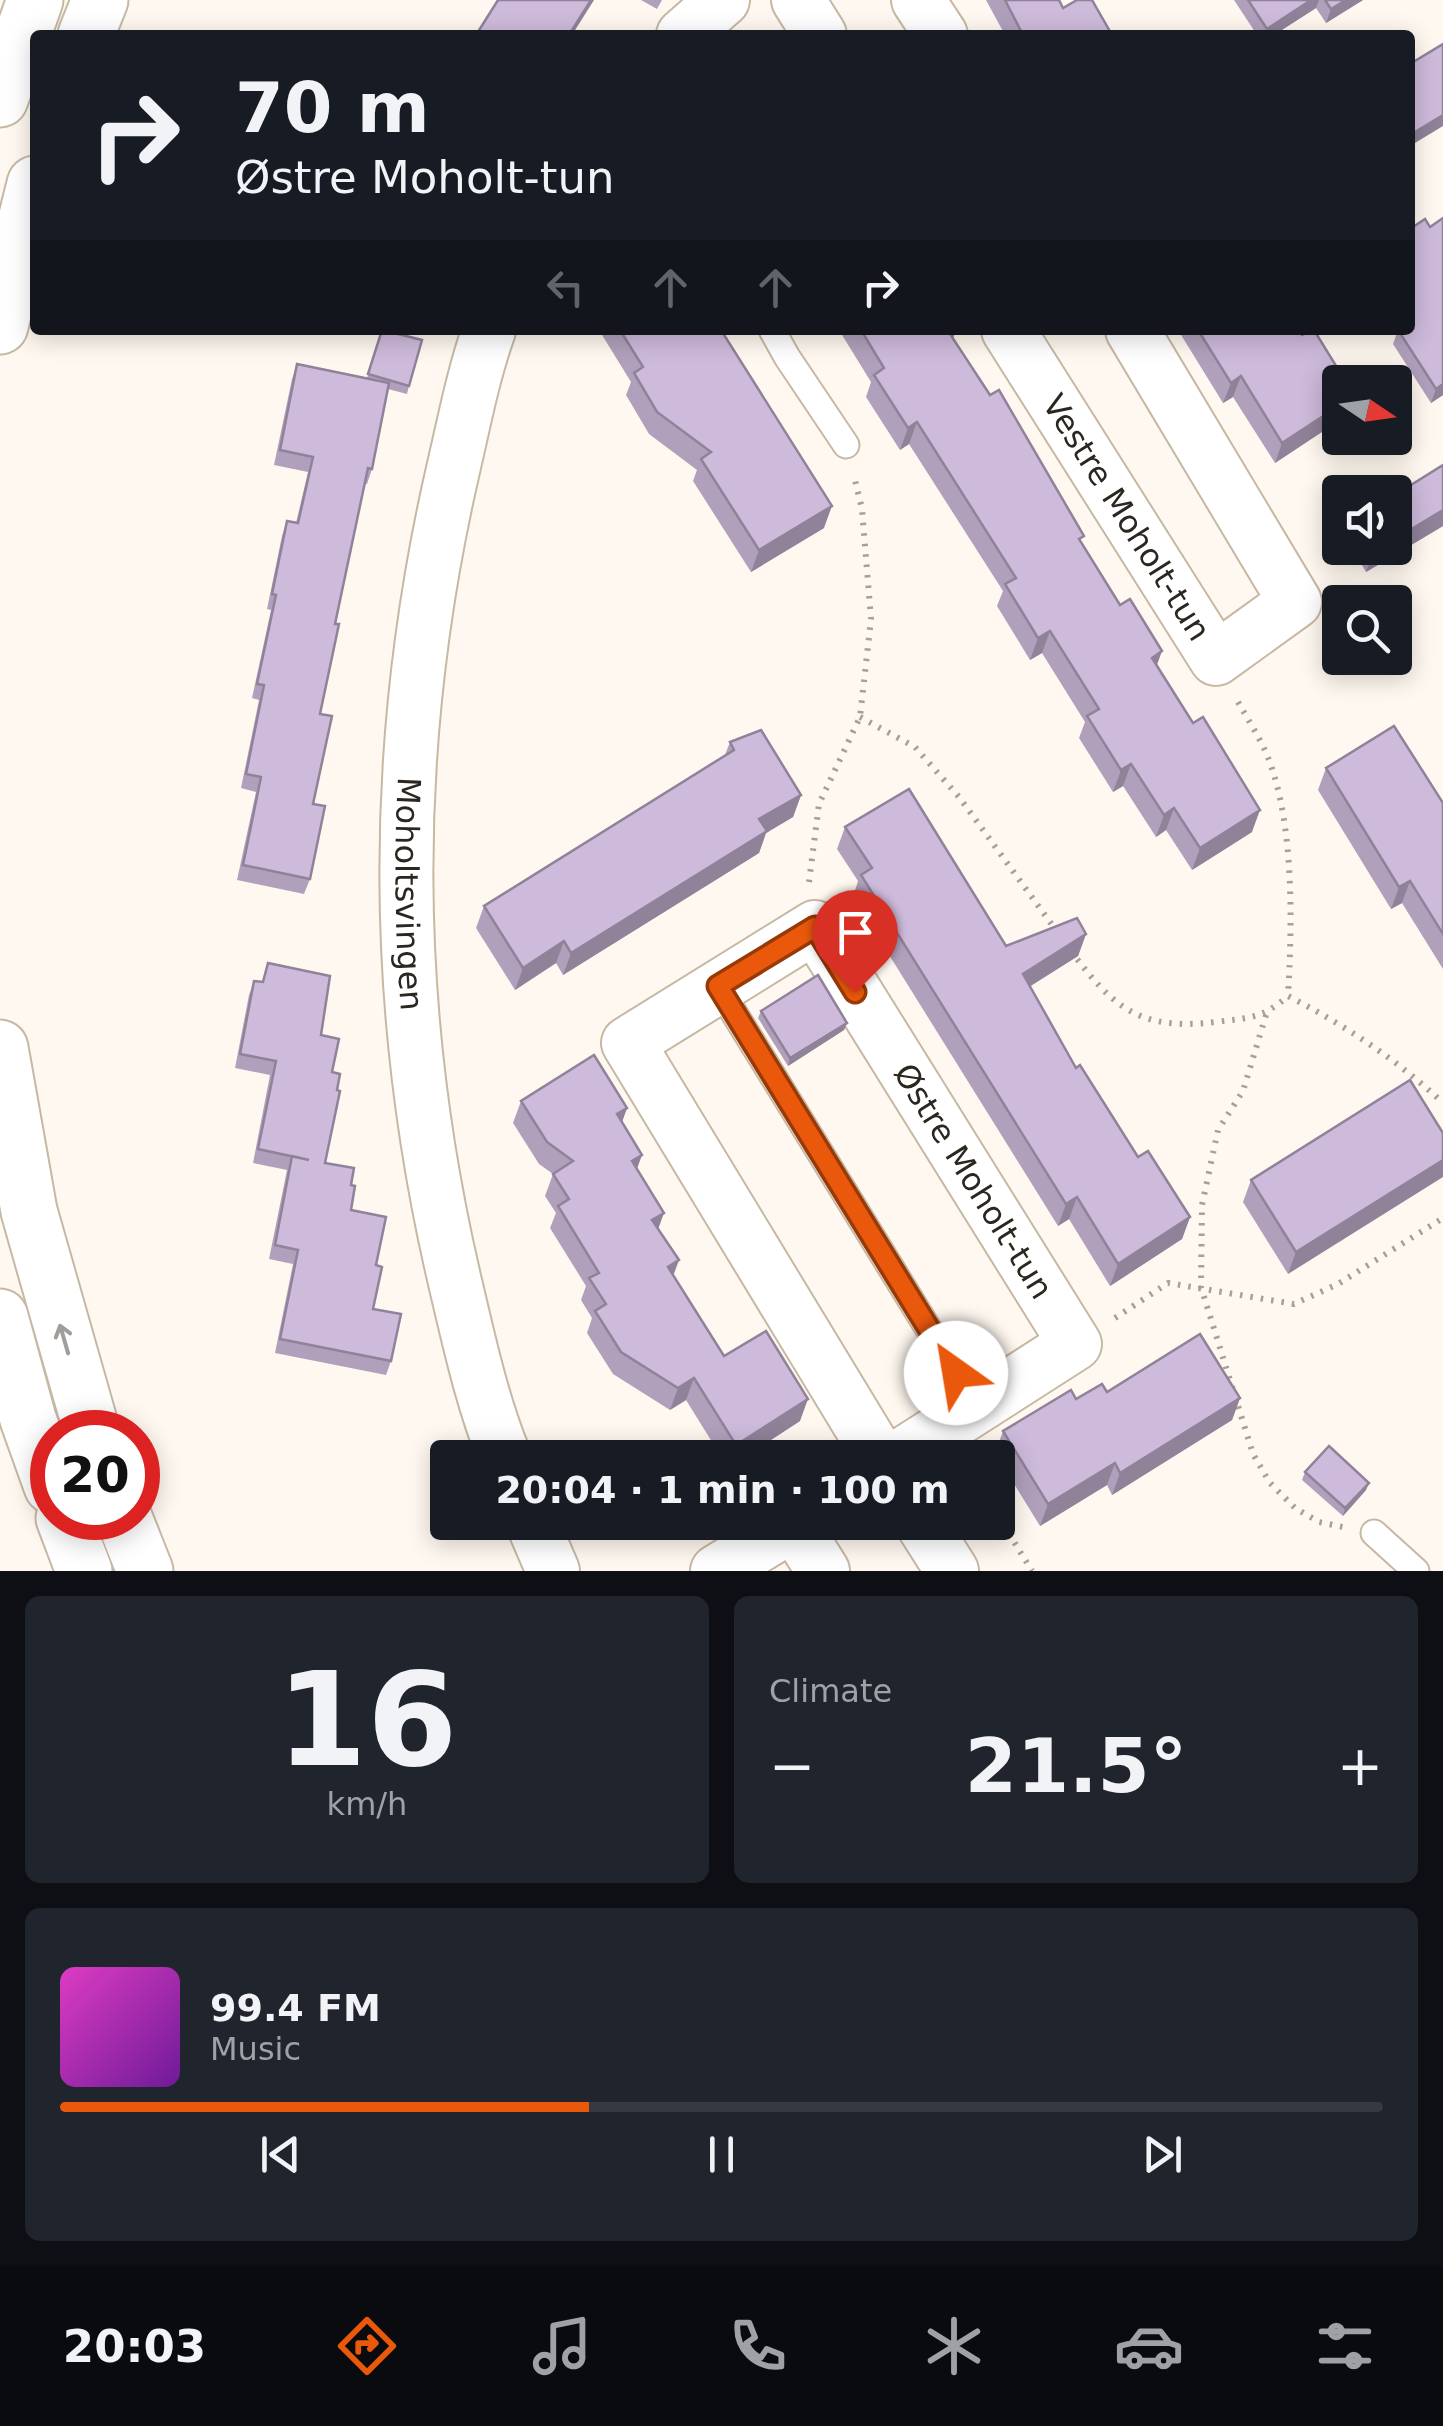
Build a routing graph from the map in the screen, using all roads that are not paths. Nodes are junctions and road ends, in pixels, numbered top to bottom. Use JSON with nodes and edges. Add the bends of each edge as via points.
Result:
{"nodes":[{"id":1,"x":35,"y":0,"type":"edge"},
{"id":2,"x":100,"y":0,"type":"edge"},
{"id":3,"x":723,"y":0,"type":"edge"},
{"id":4,"x":798,"y":0,"type":"edge"},
{"id":5,"x":918,"y":0,"type":"edge"},
{"id":6,"x":88,"y":30,"type":"edge"},
{"id":7,"x":688,"y":30,"type":"edge"},
{"id":8,"x":817,"y":30,"type":"edge"},
{"id":9,"x":938,"y":30,"type":"edge"},
{"id":10,"x":0,"y":99,"type":"edge"},
{"id":11,"x":30,"y":204,"type":"edge"},
{"id":12,"x":0,"y":326,"type":"edge"},
{"id":13,"x":487,"y":335,"type":"edge"},
{"id":14,"x":774,"y":335,"type":"edge"},
{"id":15,"x":1011,"y":335,"type":"edge"},
{"id":16,"x":1135,"y":335,"type":"edge"},
{"id":17,"x":846,"y":444,"type":"road end"},
{"id":18,"x":718,"y":986,"type":"junction"},
{"id":19,"x":0,"y":1048,"type":"edge"},
{"id":20,"x":0,"y":1317,"type":"edge"},
{"id":21,"x":976,"y":1406,"type":"junction"},
{"id":22,"x":86,"y":1410,"type":"edge"},
{"id":23,"x":30,"y":1425,"type":"edge"},
{"id":24,"x":499,"y":1440,"type":"edge"},
{"id":25,"x":869,"y":1440,"type":"edge"},
{"id":26,"x":925,"y":1440,"type":"edge"},
{"id":27,"x":1374,"y":1533,"type":"road end"},
{"id":28,"x":72,"y":1540,"type":"edge"},
{"id":29,"x":132,"y":1540,"type":"edge"},
{"id":30,"x":540,"y":1540,"type":"edge"},
{"id":31,"x":769,"y":1540,"type":"edge"},
{"id":32,"x":805,"y":1540,"type":"edge"},
{"id":33,"x":932,"y":1540,"type":"edge"},
{"id":34,"x":84,"y":1571,"type":"edge"},
{"id":35,"x":144,"y":1571,"type":"edge"},
{"id":36,"x":553,"y":1571,"type":"edge"},
{"id":37,"x":717,"y":1571,"type":"edge"},
{"id":38,"x":823,"y":1571,"type":"edge"},
{"id":39,"x":952,"y":1571,"type":"edge"},
{"id":40,"x":1416,"y":1571,"type":"edge"}],
"edges":[{"from":1,"to":10,"type":"highway"},
{"from":2,"to":6,"type":"highway"},
{"from":3,"to":7,"type":"street"},
{"from":4,"to":8,"type":"street"},
{"from":5,"to":9,"type":"street"},
{"from":11,"to":12,"type":"highway"},
{"from":13,"to":24,"type":"street","name":"Moholtsvingen","via":[[445,504],[417,674],[406,946],[411,1032],[438,1211]]},
{"from":14,"to":17,"type":"lane"},
{"from":15,"to":16,"type":"street","name":"Vestre Moholt-tun","via":[[1216,660],[1296,602]]},
{"from":18,"to":21,"type":"lane"},
{"from":18,"to":21,"type":"street","name":"Østre Moholt-tun","via":[[815,927],[1075,1344]]},
{"from":18,"to":25,"type":"street","via":[[628,1043]]},
{"from":22,"to":19,"type":"highway","one_way":true,"via":[[29,1211]]},
{"from":20,"to":23,"type":"highway"},
{"from":21,"to":26,"type":"street"},
{"from":27,"to":40,"type":"lane"},
{"from":28,"to":34,"type":"highway"},
{"from":29,"to":35,"type":"highway"},
{"from":30,"to":36,"type":"street"},
{"from":31,"to":37,"type":"street"},
{"from":32,"to":38,"type":"street"},
{"from":33,"to":39,"type":"street"}]}
